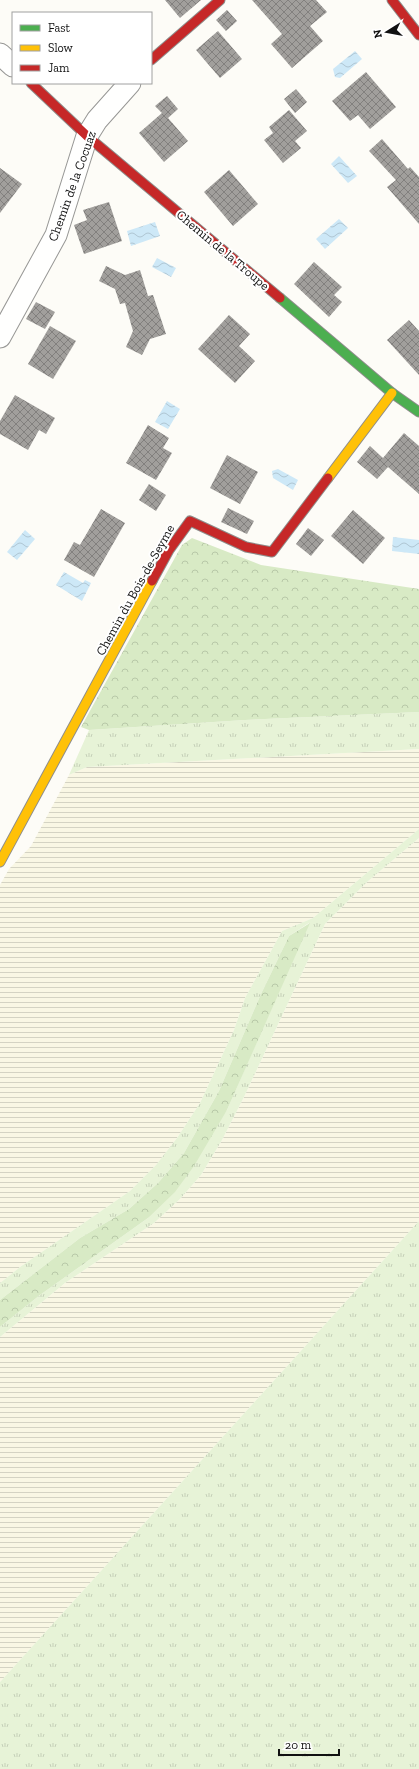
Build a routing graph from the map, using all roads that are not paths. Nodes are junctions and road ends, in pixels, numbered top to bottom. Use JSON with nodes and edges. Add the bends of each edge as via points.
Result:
{"nodes":[{"id":1,"x":220,"y":0,"type":"edge"},
{"id":2,"x":392,"y":0,"type":"edge"},
{"id":3,"x":419,"y":35,"type":"edge"},
{"id":4,"x":0,"y":54,"type":"edge"},
{"id":5,"x":152,"y":59,"type":"edge"},
{"id":6,"x":12,"y":65,"type":"edge"},
{"id":7,"x":32,"y":84,"type":"edge"},
{"id":8,"x":129,"y":84,"type":"edge"},
{"id":9,"x":87,"y":136,"type":"junction"},
{"id":10,"x":0,"y":337,"type":"edge"},
{"id":11,"x":392,"y":393,"type":"junction"},
{"id":12,"x":419,"y":412,"type":"edge"},
{"id":13,"x":0,"y":862,"type":"edge"}],
"edges":[{"from":1,"to":5,"type":"street"},
{"from":2,"to":3,"type":"street"},
{"from":4,"to":6,"type":"street"},
{"from":7,"to":9,"type":"street","name":"Chemin de la Troupe"},
{"from":8,"to":9,"type":"street","name":"Chemin de la Cocuaz","via":[[97,120]]},
{"from":9,"to":10,"type":"street","name":"Chemin de la Cocuaz","via":[[56,235]]},
{"from":9,"to":11,"type":"street","name":"Chemin de la Troupe"},
{"from":11,"to":12,"type":"street","name":"Chemin de la Troupe"},
{"from":11,"to":13,"type":"street","name":"Chemin du Bois-de-Seyme","via":[[272,552],[246,547],[190,521],[158,571]]}]}
